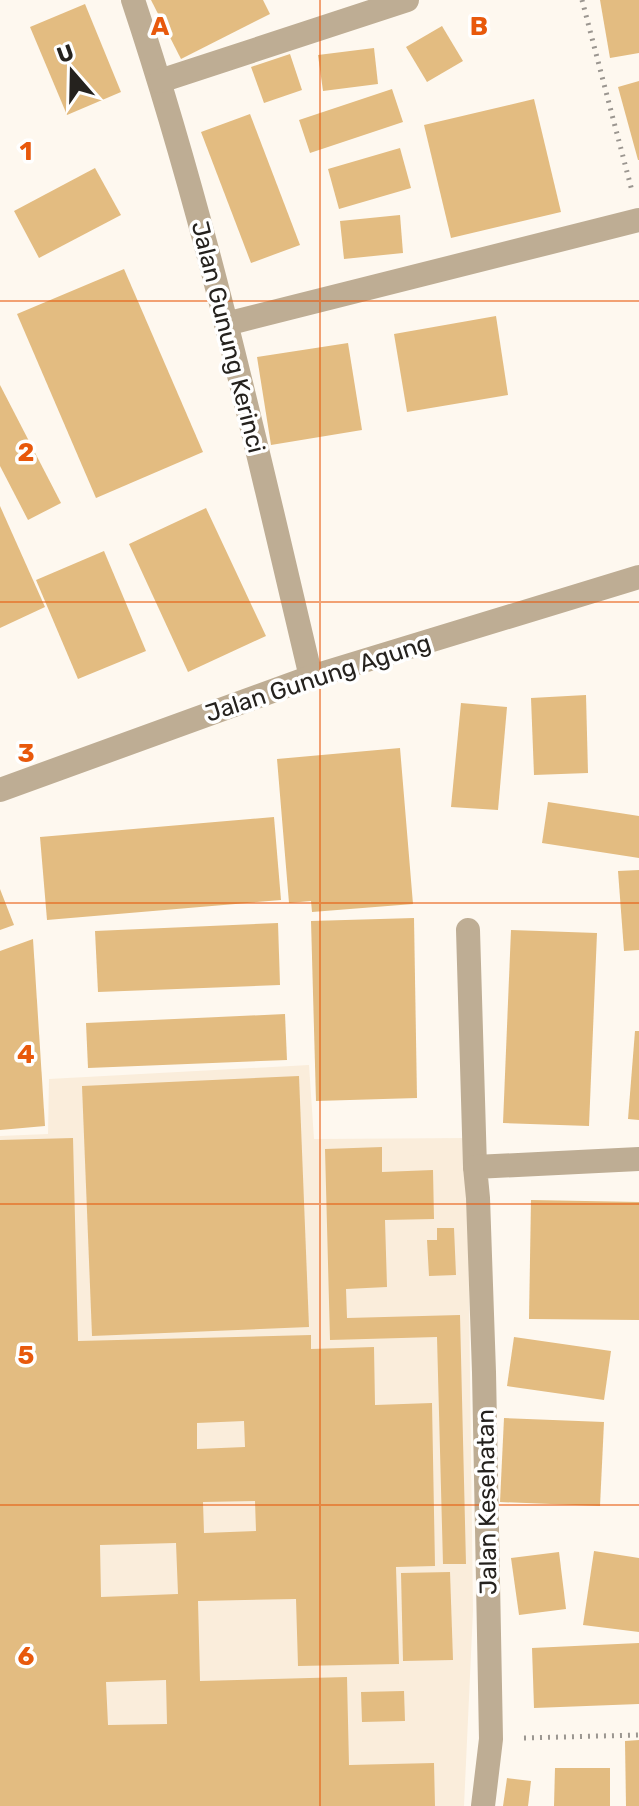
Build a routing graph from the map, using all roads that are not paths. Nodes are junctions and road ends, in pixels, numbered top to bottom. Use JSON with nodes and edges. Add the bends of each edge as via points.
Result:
{"nodes":[{"id":1,"x":133,"y":0,"type":"edge"},
{"id":2,"x":407,"y":0,"type":"edge"},
{"id":3,"x":160,"y":81,"type":"junction"},
{"id":4,"x":637,"y":212,"type":"edge"},
{"id":5,"x":226,"y":324,"type":"junction"},
{"id":6,"x":639,"y":577,"type":"edge"},
{"id":7,"x":311,"y":677,"type":"junction"},
{"id":8,"x":0,"y":790,"type":"edge"},
{"id":9,"x":468,"y":930,"type":"dead end"},
{"id":10,"x":639,"y":1159,"type":"edge"},
{"id":11,"x":475,"y":1167,"type":"junction"},
{"id":12,"x":483,"y":1806,"type":"edge"}],
"edges":[{"from":1,"to":3,"type":"street","name":"Jalan Gunung Kerinci"},
{"from":2,"to":3,"type":"street"},
{"from":3,"to":5,"type":"street","name":"Jalan Gunung Kerinci"},
{"from":4,"to":5,"type":"street"},
{"from":5,"to":7,"type":"street","name":"Jalan Gunung Kerinci"},
{"from":6,"to":7,"type":"street","name":"Jalan Gunung Agung"},
{"from":7,"to":8,"type":"street","name":"Jalan Gunung Agung"},
{"from":9,"to":11,"type":"street","name":"Jalan Kesehatan"},
{"from":10,"to":11,"type":"street"},
{"from":11,"to":12,"type":"street","name":"Jalan Kesehatan","via":[[491,1739]]}]}
